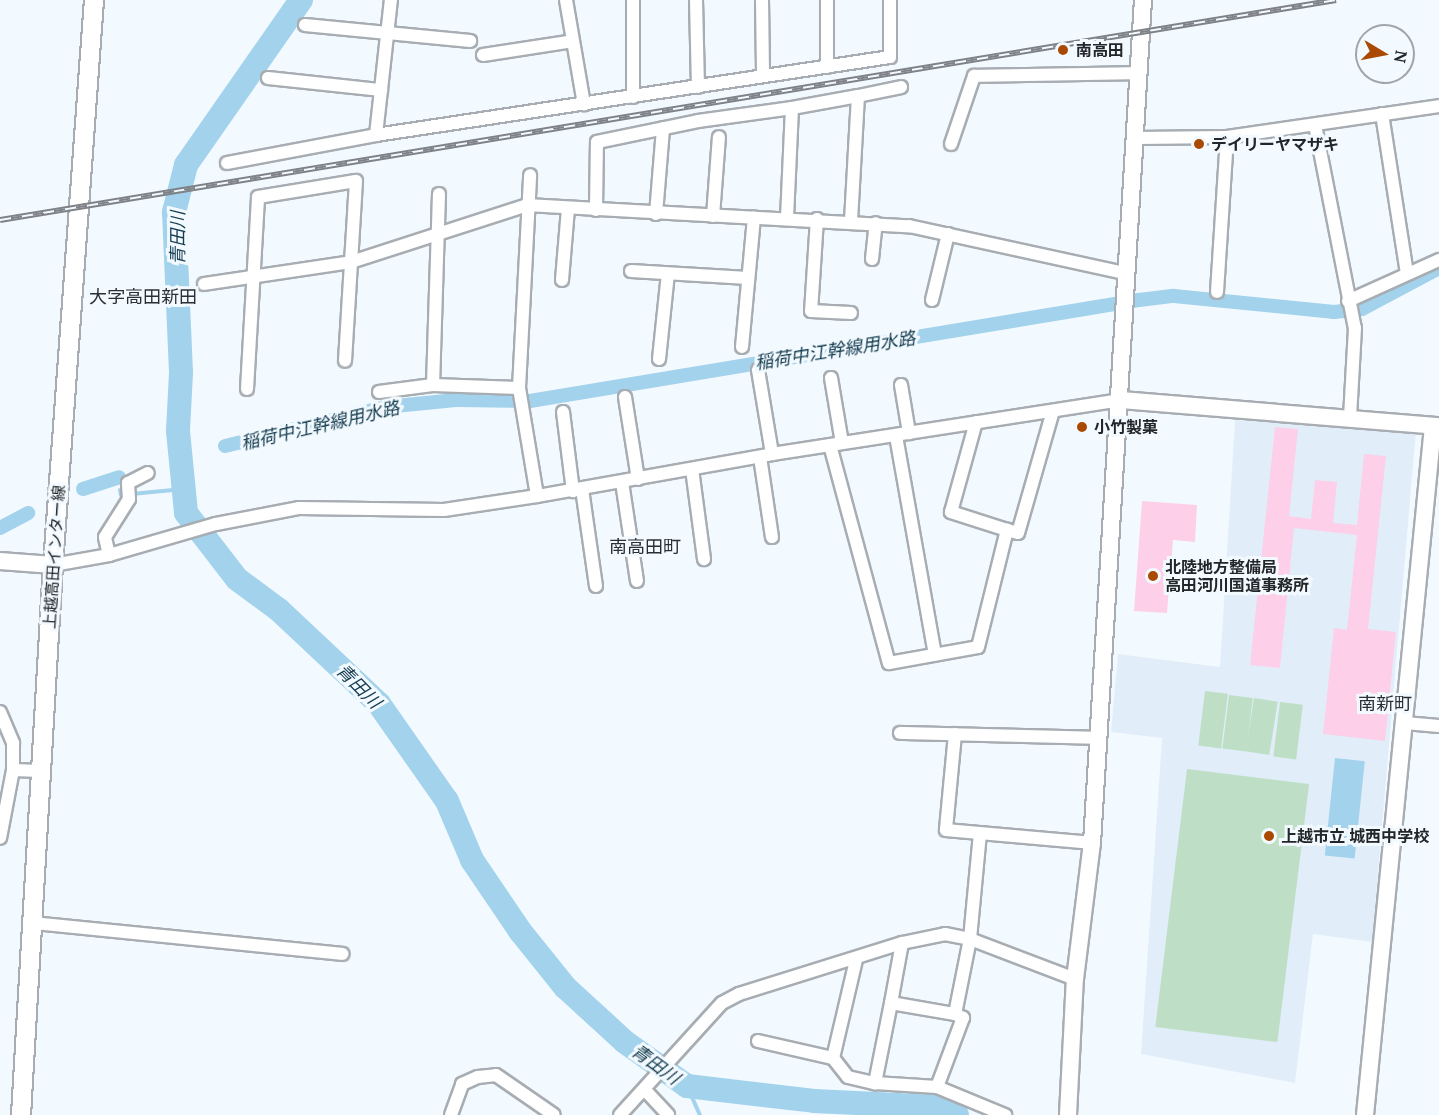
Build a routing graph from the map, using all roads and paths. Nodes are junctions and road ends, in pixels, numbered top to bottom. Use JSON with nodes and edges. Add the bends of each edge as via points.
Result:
{"nodes":[{"id":1,"x":93,"y":0,"type":"edge"},
{"id":2,"x":391,"y":0,"type":"edge"},
{"id":3,"x":566,"y":0,"type":"edge"},
{"id":4,"x":633,"y":0,"type":"edge"},
{"id":5,"x":696,"y":0,"type":"edge"},
{"id":6,"x":762,"y":0,"type":"edge"},
{"id":7,"x":827,"y":0,"type":"edge"},
{"id":8,"x":890,"y":0,"type":"edge"},
{"id":9,"x":1143,"y":0,"type":"edge"},
{"id":10,"x":305,"y":25,"type":"dead end"},
{"id":11,"x":388,"y":32,"type":"junction"},
{"id":12,"x":470,"y":41,"type":"dead end"},
{"id":13,"x":573,"y":41,"type":"junction"},
{"id":14,"x":483,"y":55,"type":"dead end"},
{"id":15,"x":827,"y":67,"type":"junction"},
{"id":16,"x":1139,"y":74,"type":"junction"},
{"id":17,"x":763,"y":75,"type":"junction"},
{"id":18,"x":268,"y":78,"type":"dead end"},
{"id":19,"x":698,"y":87,"type":"junction"},
{"id":20,"x":901,"y":87,"type":"dead end"},
{"id":21,"x":381,"y":90,"type":"junction"},
{"id":22,"x":858,"y":96,"type":"junction"},
{"id":23,"x":633,"y":97,"type":"junction"},
{"id":24,"x":584,"y":104,"type":"junction"},
{"id":25,"x":1439,"y":106,"type":"edge"},
{"id":26,"x":792,"y":108,"type":"junction"},
{"id":27,"x":1382,"y":114,"type":"junction"},
{"id":28,"x":1314,"y":125,"type":"junction"},
{"id":29,"x":663,"y":128,"type":"junction"},
{"id":30,"x":376,"y":135,"type":"junction"},
{"id":31,"x":719,"y":137,"type":"dead end"},
{"id":32,"x":1227,"y":137,"type":"junction"},
{"id":33,"x":1136,"y":138,"type":"junction"},
{"id":34,"x":951,"y":144,"type":"dead end"},
{"id":35,"x":227,"y":163,"type":"dead end"},
{"id":36,"x":530,"y":175,"type":"dead end"},
{"id":37,"x":440,"y":194,"type":"dead end"},
{"id":38,"x":528,"y":205,"type":"junction"},
{"id":39,"x":568,"y":208,"type":"junction"},
{"id":40,"x":596,"y":210,"type":"junction"},
{"id":41,"x":656,"y":214,"type":"junction"},
{"id":42,"x":713,"y":216,"type":"junction"},
{"id":43,"x":754,"y":218,"type":"junction"},
{"id":44,"x":787,"y":218,"type":"junction"},
{"id":45,"x":816,"y":219,"type":"junction"},
{"id":46,"x":851,"y":221,"type":"junction"},
{"id":47,"x":876,"y":223,"type":"junction"},
{"id":48,"x":438,"y":234,"type":"junction"},
{"id":49,"x":948,"y":234,"type":"junction"},
{"id":50,"x":872,"y":260,"type":"dead end"},
{"id":51,"x":1439,"y":260,"type":"edge"},
{"id":52,"x":351,"y":262,"type":"junction"},
{"id":53,"x":631,"y":271,"type":"dead end"},
{"id":54,"x":1125,"y":273,"type":"junction"},
{"id":55,"x":1407,"y":273,"type":"junction"},
{"id":56,"x":668,"y":274,"type":"junction"},
{"id":57,"x":254,"y":276,"type":"junction"},
{"id":58,"x":748,"y":278,"type":"junction"},
{"id":59,"x":562,"y":280,"type":"dead end"},
{"id":60,"x":204,"y":284,"type":"dead end"},
{"id":61,"x":1216,"y":292,"type":"dead end"},
{"id":62,"x":932,"y":300,"type":"dead end"},
{"id":63,"x":1348,"y":301,"type":"junction"},
{"id":64,"x":851,"y":313,"type":"dead end"},
{"id":65,"x":742,"y":347,"type":"dead end"},
{"id":66,"x":659,"y":359,"type":"dead end"},
{"id":67,"x":345,"y":361,"type":"dead end"},
{"id":68,"x":758,"y":370,"type":"dead end"},
{"id":69,"x":831,"y":378,"type":"dead end"},
{"id":70,"x":433,"y":385,"type":"junction"},
{"id":71,"x":901,"y":385,"type":"dead end"},
{"id":72,"x":519,"y":388,"type":"junction"},
{"id":73,"x":247,"y":389,"type":"dead end"},
{"id":74,"x":379,"y":392,"type":"dead end"},
{"id":75,"x":625,"y":397,"type":"dead end"},
{"id":76,"x":1121,"y":400,"type":"junction"},
{"id":77,"x":1053,"y":411,"type":"junction"},
{"id":78,"x":563,"y":412,"type":"dead end"},
{"id":79,"x":1350,"y":418,"type":"junction"},
{"id":80,"x":975,"y":422,"type":"junction"},
{"id":81,"x":1436,"y":426,"type":"edge"},
{"id":82,"x":909,"y":433,"type":"junction"},
{"id":83,"x":896,"y":436,"type":"junction"},
{"id":84,"x":836,"y":444,"type":"junction"},
{"id":85,"x":766,"y":455,"type":"junction"},
{"id":86,"x":692,"y":469,"type":"junction"},
{"id":87,"x":148,"y":473,"type":"dead end"},
{"id":88,"x":638,"y":479,"type":"junction"},
{"id":89,"x":621,"y":482,"type":"junction"},
{"id":90,"x":577,"y":490,"type":"junction"},
{"id":91,"x":537,"y":496,"type":"junction"},
{"id":92,"x":1007,"y":530,"type":"junction"},
{"id":93,"x":772,"y":537,"type":"dead end"},
{"id":94,"x":109,"y":555,"type":"junction"},
{"id":95,"x":704,"y":559,"type":"dead end"},
{"id":96,"x":0,"y":561,"type":"edge"},
{"id":97,"x":53,"y":565,"type":"junction"},
{"id":98,"x":637,"y":581,"type":"dead end"},
{"id":99,"x":596,"y":586,"type":"dead end"},
{"id":100,"x":935,"y":655,"type":"junction"},
{"id":101,"x":0,"y":711,"type":"edge"},
{"id":102,"x":1405,"y":723,"type":"junction"},
{"id":103,"x":1439,"y":726,"type":"edge"},
{"id":104,"x":900,"y":733,"type":"dead end"},
{"id":105,"x":955,"y":734,"type":"junction"},
{"id":106,"x":1098,"y":738,"type":"junction"},
{"id":107,"x":13,"y":770,"type":"junction"},
{"id":108,"x":41,"y":771,"type":"junction"},
{"id":109,"x":980,"y":834,"type":"junction"},
{"id":110,"x":0,"y":838,"type":"edge"},
{"id":111,"x":1092,"y":843,"type":"junction"},
{"id":112,"x":33,"y":923,"type":"junction"},
{"id":113,"x":970,"y":939,"type":"junction"},
{"id":114,"x":902,"y":943,"type":"junction"},
{"id":115,"x":342,"y":954,"type":"dead end"},
{"id":116,"x":855,"y":960,"type":"junction"},
{"id":117,"x":1075,"y":979,"type":"junction"},
{"id":118,"x":891,"y":1004,"type":"junction"},
{"id":119,"x":956,"y":1014,"type":"junction"},
{"id":120,"x":758,"y":1041,"type":"dead end"},
{"id":121,"x":833,"y":1058,"type":"junction"},
{"id":122,"x":875,"y":1083,"type":"junction"},
{"id":123,"x":937,"y":1087,"type":"junction"},
{"id":124,"x":647,"y":1088,"type":"junction"},
{"id":125,"x":21,"y":1115,"type":"edge"},
{"id":126,"x":452,"y":1115,"type":"edge"},
{"id":127,"x":554,"y":1115,"type":"edge"},
{"id":128,"x":620,"y":1115,"type":"edge"},
{"id":129,"x":668,"y":1115,"type":"edge"},
{"id":130,"x":1005,"y":1115,"type":"edge"},
{"id":131,"x":1068,"y":1115,"type":"edge"},
{"id":132,"x":1365,"y":1115,"type":"edge"}],
"edges":[{"from":1,"to":97,"type":"main road","name":"上越高田インター線"},
{"from":2,"to":11,"type":"street"},
{"from":3,"to":13,"type":"street"},
{"from":4,"to":23,"type":"street"},
{"from":5,"to":19,"type":"street"},
{"from":6,"to":17,"type":"street"},
{"from":7,"to":15,"type":"street"},
{"from":8,"to":15,"type":"street","via":[[890,57]]},
{"from":9,"to":16,"type":"street"},
{"from":10,"to":11,"type":"street"},
{"from":11,"to":12,"type":"street"},
{"from":11,"to":21,"type":"street"},
{"from":13,"to":14,"type":"street"},
{"from":13,"to":24,"type":"street"},
{"from":15,"to":17,"type":"street"},
{"from":16,"to":33,"type":"street"},
{"from":16,"to":34,"type":"street","via":[[974,76]]},
{"from":17,"to":19,"type":"street"},
{"from":18,"to":21,"type":"street"},
{"from":19,"to":23,"type":"street"},
{"from":20,"to":22,"type":"street"},
{"from":21,"to":30,"type":"street"},
{"from":22,"to":26,"type":"street"},
{"from":22,"to":46,"type":"street"},
{"from":23,"to":24,"type":"street"},
{"from":24,"to":30,"type":"street"},
{"from":25,"to":27,"type":"street"},
{"from":26,"to":29,"type":"street"},
{"from":26,"to":44,"type":"street"},
{"from":27,"to":28,"type":"street"},
{"from":27,"to":55,"type":"street"},
{"from":28,"to":32,"type":"street"},
{"from":28,"to":63,"type":"street"},
{"from":29,"to":40,"type":"street","via":[[597,142]]},
{"from":29,"to":41,"type":"street"},
{"from":30,"to":35,"type":"street"},
{"from":31,"to":42,"type":"street"},
{"from":32,"to":33,"type":"street"},
{"from":32,"to":61,"type":"street"},
{"from":33,"to":54,"type":"street"},
{"from":36,"to":38,"type":"street"},
{"from":37,"to":48,"type":"street"},
{"from":38,"to":39,"type":"street"},
{"from":38,"to":48,"type":"street"},
{"from":38,"to":72,"type":"street"},
{"from":39,"to":40,"type":"street"},
{"from":39,"to":59,"type":"street"},
{"from":40,"to":41,"type":"street"},
{"from":41,"to":42,"type":"street"},
{"from":42,"to":43,"type":"street"},
{"from":43,"to":44,"type":"street"},
{"from":43,"to":58,"type":"street"},
{"from":44,"to":45,"type":"street"},
{"from":45,"to":46,"type":"street"},
{"from":45,"to":64,"type":"street","via":[[811,310]]},
{"from":46,"to":47,"type":"street"},
{"from":47,"to":49,"type":"street"},
{"from":47,"to":50,"type":"street"},
{"from":48,"to":52,"type":"street"},
{"from":48,"to":70,"type":"street"},
{"from":49,"to":54,"type":"street"},
{"from":49,"to":62,"type":"street"},
{"from":51,"to":55,"type":"street"},
{"from":52,"to":57,"type":"street"},
{"from":52,"to":57,"type":"street","via":[[356,181],[258,197]]},
{"from":52,"to":67,"type":"street"},
{"from":53,"to":56,"type":"street"},
{"from":54,"to":76,"type":"street"},
{"from":55,"to":63,"type":"street"},
{"from":56,"to":58,"type":"street"},
{"from":56,"to":66,"type":"street"},
{"from":57,"to":60,"type":"street"},
{"from":57,"to":73,"type":"street"},
{"from":58,"to":65,"type":"street"},
{"from":63,"to":79,"type":"street","via":[[1355,328]]},
{"from":68,"to":85,"type":"street"},
{"from":69,"to":84,"type":"street"},
{"from":70,"to":72,"type":"street"},
{"from":70,"to":74,"type":"street"},
{"from":71,"to":82,"type":"street"},
{"from":72,"to":91,"type":"street"},
{"from":75,"to":88,"type":"street"},
{"from":76,"to":77,"type":"street"},
{"from":76,"to":79,"type":"street"},
{"from":76,"to":106,"type":"street"},
{"from":77,"to":80,"type":"street"},
{"from":77,"to":92,"type":"street","via":[[1018,533]]},
{"from":78,"to":90,"type":"street"},
{"from":79,"to":81,"type":"street"},
{"from":80,"to":82,"type":"street"},
{"from":80,"to":92,"type":"street","via":[[951,512]]},
{"from":81,"to":102,"type":"street"},
{"from":82,"to":83,"type":"street"},
{"from":83,"to":84,"type":"street"},
{"from":83,"to":100,"type":"street"},
{"from":84,"to":85,"type":"street"},
{"from":84,"to":100,"type":"street","via":[[889,663]]},
{"from":85,"to":86,"type":"street"},
{"from":85,"to":93,"type":"street"},
{"from":86,"to":88,"type":"street"},
{"from":86,"to":95,"type":"street"},
{"from":87,"to":94,"type":"street","via":[[128,483],[129,494],[105,537]]},
{"from":88,"to":89,"type":"street"},
{"from":89,"to":90,"type":"street"},
{"from":89,"to":98,"type":"street"},
{"from":90,"to":91,"type":"street"},
{"from":90,"to":99,"type":"street"},
{"from":91,"to":94,"type":"street","via":[[444,510],[299,508],[216,524]]},
{"from":92,"to":100,"type":"street","via":[[978,647]]},
{"from":94,"to":97,"type":"street"},
{"from":96,"to":97,"type":"street"},
{"from":97,"to":108,"type":"main road","name":"上越高田インター線"},
{"from":101,"to":107,"type":"street","via":[[13,743]]},
{"from":102,"to":103,"type":"street"},
{"from":102,"to":132,"type":"street"},
{"from":104,"to":105,"type":"street"},
{"from":105,"to":106,"type":"street"},
{"from":105,"to":109,"type":"street","via":[[946,830]]},
{"from":106,"to":111,"type":"street"},
{"from":107,"to":108,"type":"street"},
{"from":107,"to":110,"type":"street"},
{"from":108,"to":112,"type":"main road","name":"上越高田インター線"},
{"from":109,"to":111,"type":"street"},
{"from":109,"to":113,"type":"street"},
{"from":111,"to":117,"type":"street"},
{"from":112,"to":115,"type":"street"},
{"from":112,"to":125,"type":"main road","name":"上越高田インター線"},
{"from":113,"to":114,"type":"street","via":[[945,934]]},
{"from":113,"to":117,"type":"street"},
{"from":113,"to":119,"type":"street"},
{"from":114,"to":116,"type":"street"},
{"from":114,"to":118,"type":"street"},
{"from":116,"to":121,"type":"street"},
{"from":116,"to":124,"type":"street","via":[[730,999]]},
{"from":117,"to":131,"type":"street"},
{"from":118,"to":119,"type":"street"},
{"from":118,"to":122,"type":"street"},
{"from":119,"to":123,"type":"street","via":[[963,1018]]},
{"from":120,"to":121,"type":"street"},
{"from":121,"to":122,"type":"street","via":[[848,1077]]},
{"from":122,"to":123,"type":"street"},
{"from":123,"to":130,"type":"street"},
{"from":124,"to":128,"type":"street"},
{"from":124,"to":129,"type":"street"},
{"from":126,"to":127,"type":"street","via":[[462,1084],[496,1075]]}]}
